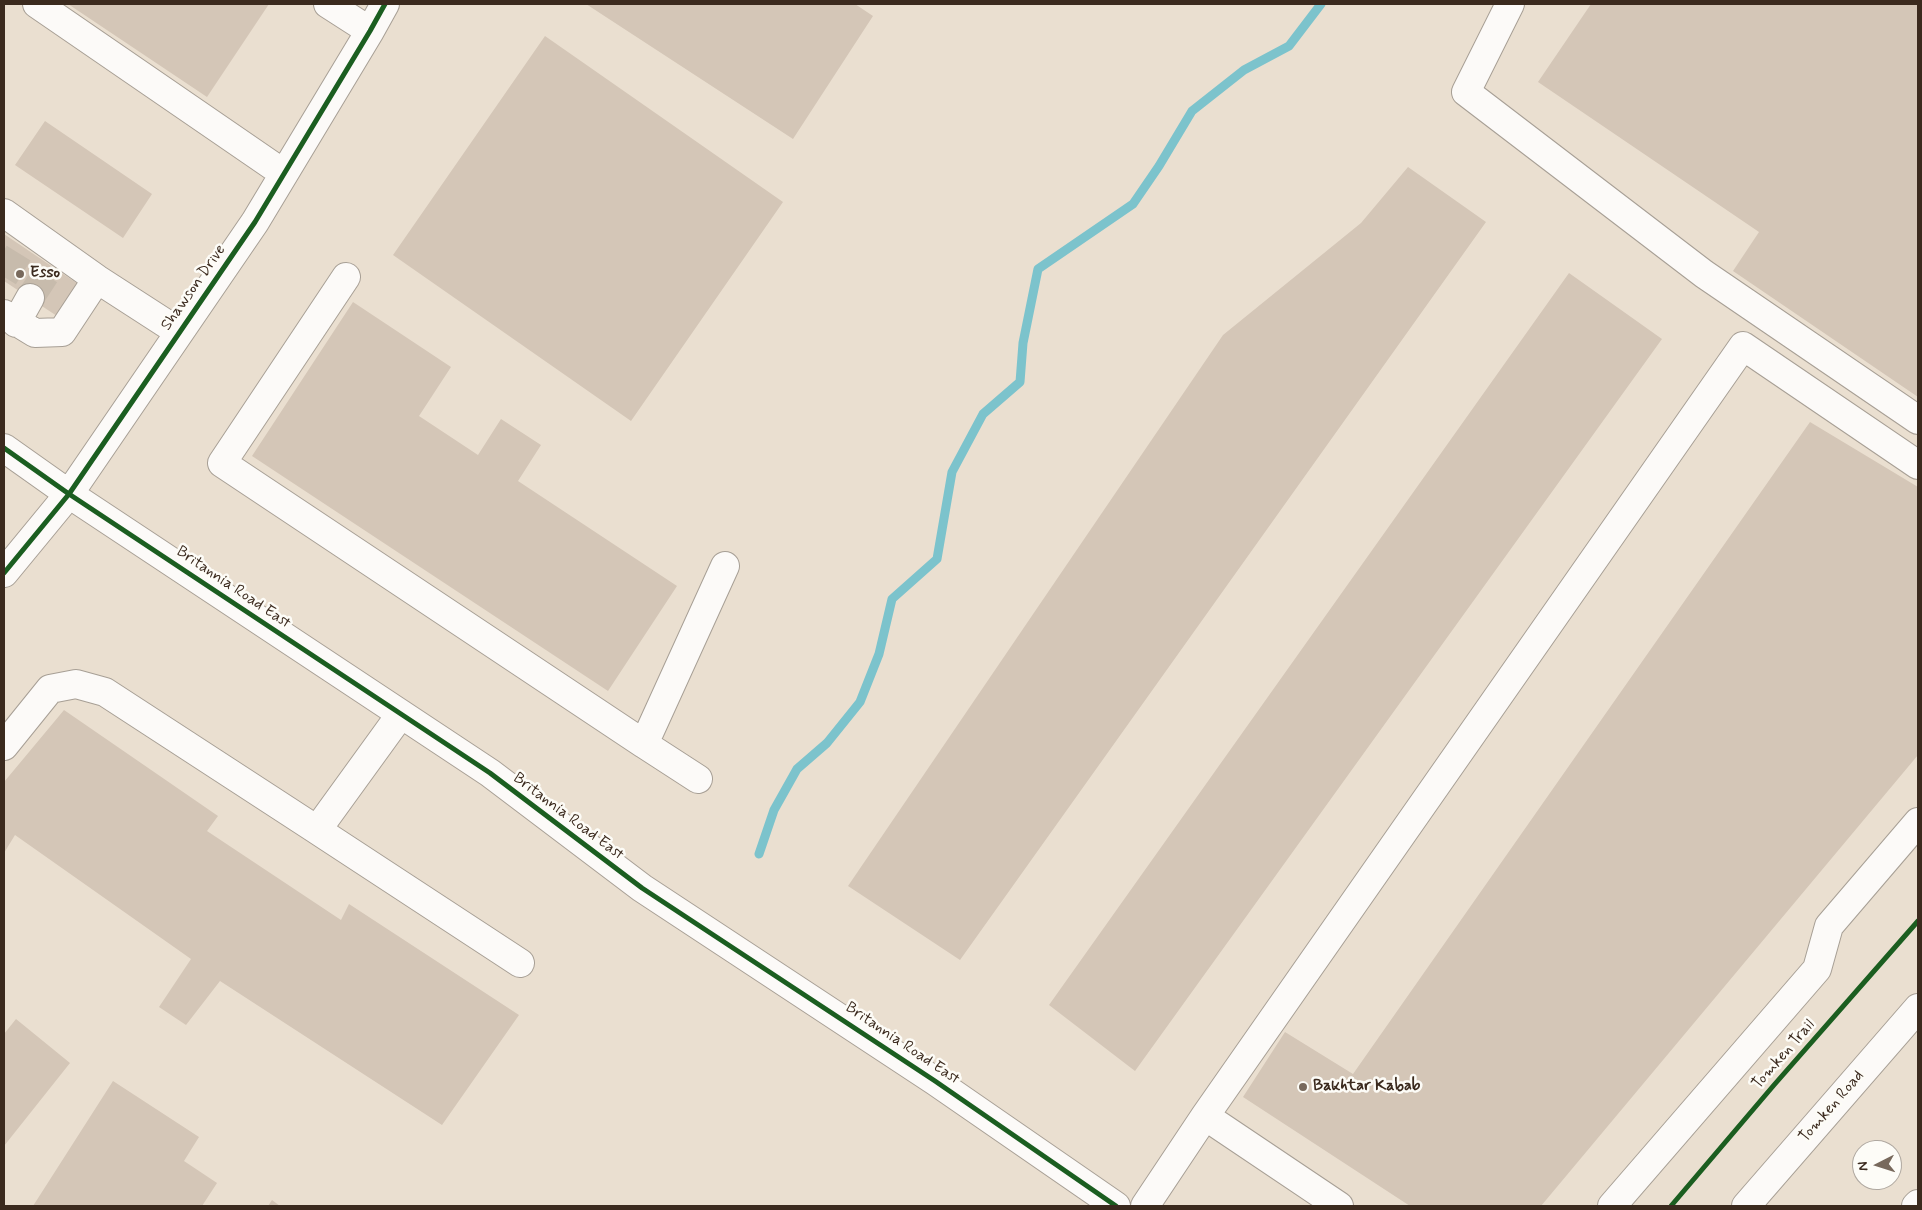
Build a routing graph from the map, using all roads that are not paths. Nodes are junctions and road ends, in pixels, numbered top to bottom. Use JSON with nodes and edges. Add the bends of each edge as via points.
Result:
{"nodes":[{"id":1,"x":37,"y":4,"type":"edge"},
{"id":2,"x":328,"y":4,"type":"edge"},
{"id":3,"x":384,"y":4,"type":"edge"},
{"id":4,"x":1510,"y":4,"type":"edge"},
{"id":5,"x":370,"y":31,"type":"junction"},
{"id":6,"x":283,"y":173,"type":"junction"},
{"id":7,"x":4,"y":213,"type":"edge"},
{"id":8,"x":346,"y":277,"type":"dead end"},
{"id":9,"x":97,"y":279,"type":"junction"},
{"id":10,"x":30,"y":298,"type":"tunnel mouth"},
{"id":11,"x":10,"y":318,"type":"edge"},
{"id":12,"x":179,"y":332,"type":"junction"},
{"id":13,"x":1918,"y":420,"type":"edge"},
{"id":14,"x":4,"y":448,"type":"edge"},
{"id":15,"x":1918,"y":465,"type":"edge"},
{"id":16,"x":69,"y":494,"type":"junction"},
{"id":17,"x":724,"y":566,"type":"dead end"},
{"id":18,"x":4,"y":573,"type":"edge"},
{"id":19,"x":401,"y":714,"type":"junction"},
{"id":20,"x":644,"y":744,"type":"junction"},
{"id":21,"x":4,"y":746,"type":"edge"},
{"id":22,"x":698,"y":779,"type":"dead end"},
{"id":23,"x":1918,"y":822,"type":"edge"},
{"id":24,"x":317,"y":830,"type":"junction"},
{"id":25,"x":520,"y":964,"type":"dead end"},
{"id":26,"x":1918,"y":1008,"type":"edge"},
{"id":27,"x":1205,"y":1116,"type":"junction"},
{"id":28,"x":1116,"y":1206,"type":"edge"},
{"id":29,"x":1145,"y":1206,"type":"edge"},
{"id":30,"x":1339,"y":1206,"type":"edge"},
{"id":31,"x":1612,"y":1206,"type":"edge"},
{"id":32,"x":1746,"y":1206,"type":"edge"}],
"edges":[{"from":1,"to":6,"type":"street"},
{"from":2,"to":5,"type":"street"},
{"from":3,"to":5,"type":"street","name":"Shawson Drive"},
{"from":4,"to":13,"type":"street","via":[[1466,92],[1704,274]]},
{"from":5,"to":6,"type":"street","name":"Shawson Drive"},
{"from":6,"to":12,"type":"street","name":"Shawson Drive","via":[[254,222]]},
{"from":7,"to":9,"type":"street","via":[[27,239],[54,258]]},
{"from":8,"to":20,"type":"street","via":[[222,463]]},
{"from":9,"to":11,"type":"street","via":[[62,332],[35,333]]},
{"from":9,"to":12,"type":"street"},
{"from":10,"to":11,"type":"street"},
{"from":12,"to":16,"type":"street","name":"Shawson Drive"},
{"from":14,"to":16,"type":"street","name":"Britannia Road East"},
{"from":15,"to":27,"type":"street","via":[[1743,346]]},
{"from":16,"to":18,"type":"street","name":"Shawson Drive"},
{"from":16,"to":19,"type":"street","name":"Britannia Road East"},
{"from":17,"to":20,"type":"street"},
{"from":19,"to":24,"type":"street"},
{"from":19,"to":28,"type":"street","name":"Britannia Road East","via":[[490,773],[642,888],[935,1081]]},
{"from":20,"to":22,"type":"street"},
{"from":21,"to":24,"type":"street","via":[[50,689],[76,684],[105,692]]},
{"from":23,"to":31,"type":"street","via":[[1829,926],[1817,969]]},
{"from":24,"to":25,"type":"street"},
{"from":26,"to":32,"type":"street","name":"Tomken Road"},
{"from":27,"to":29,"type":"street"},
{"from":27,"to":30,"type":"street"}]}
